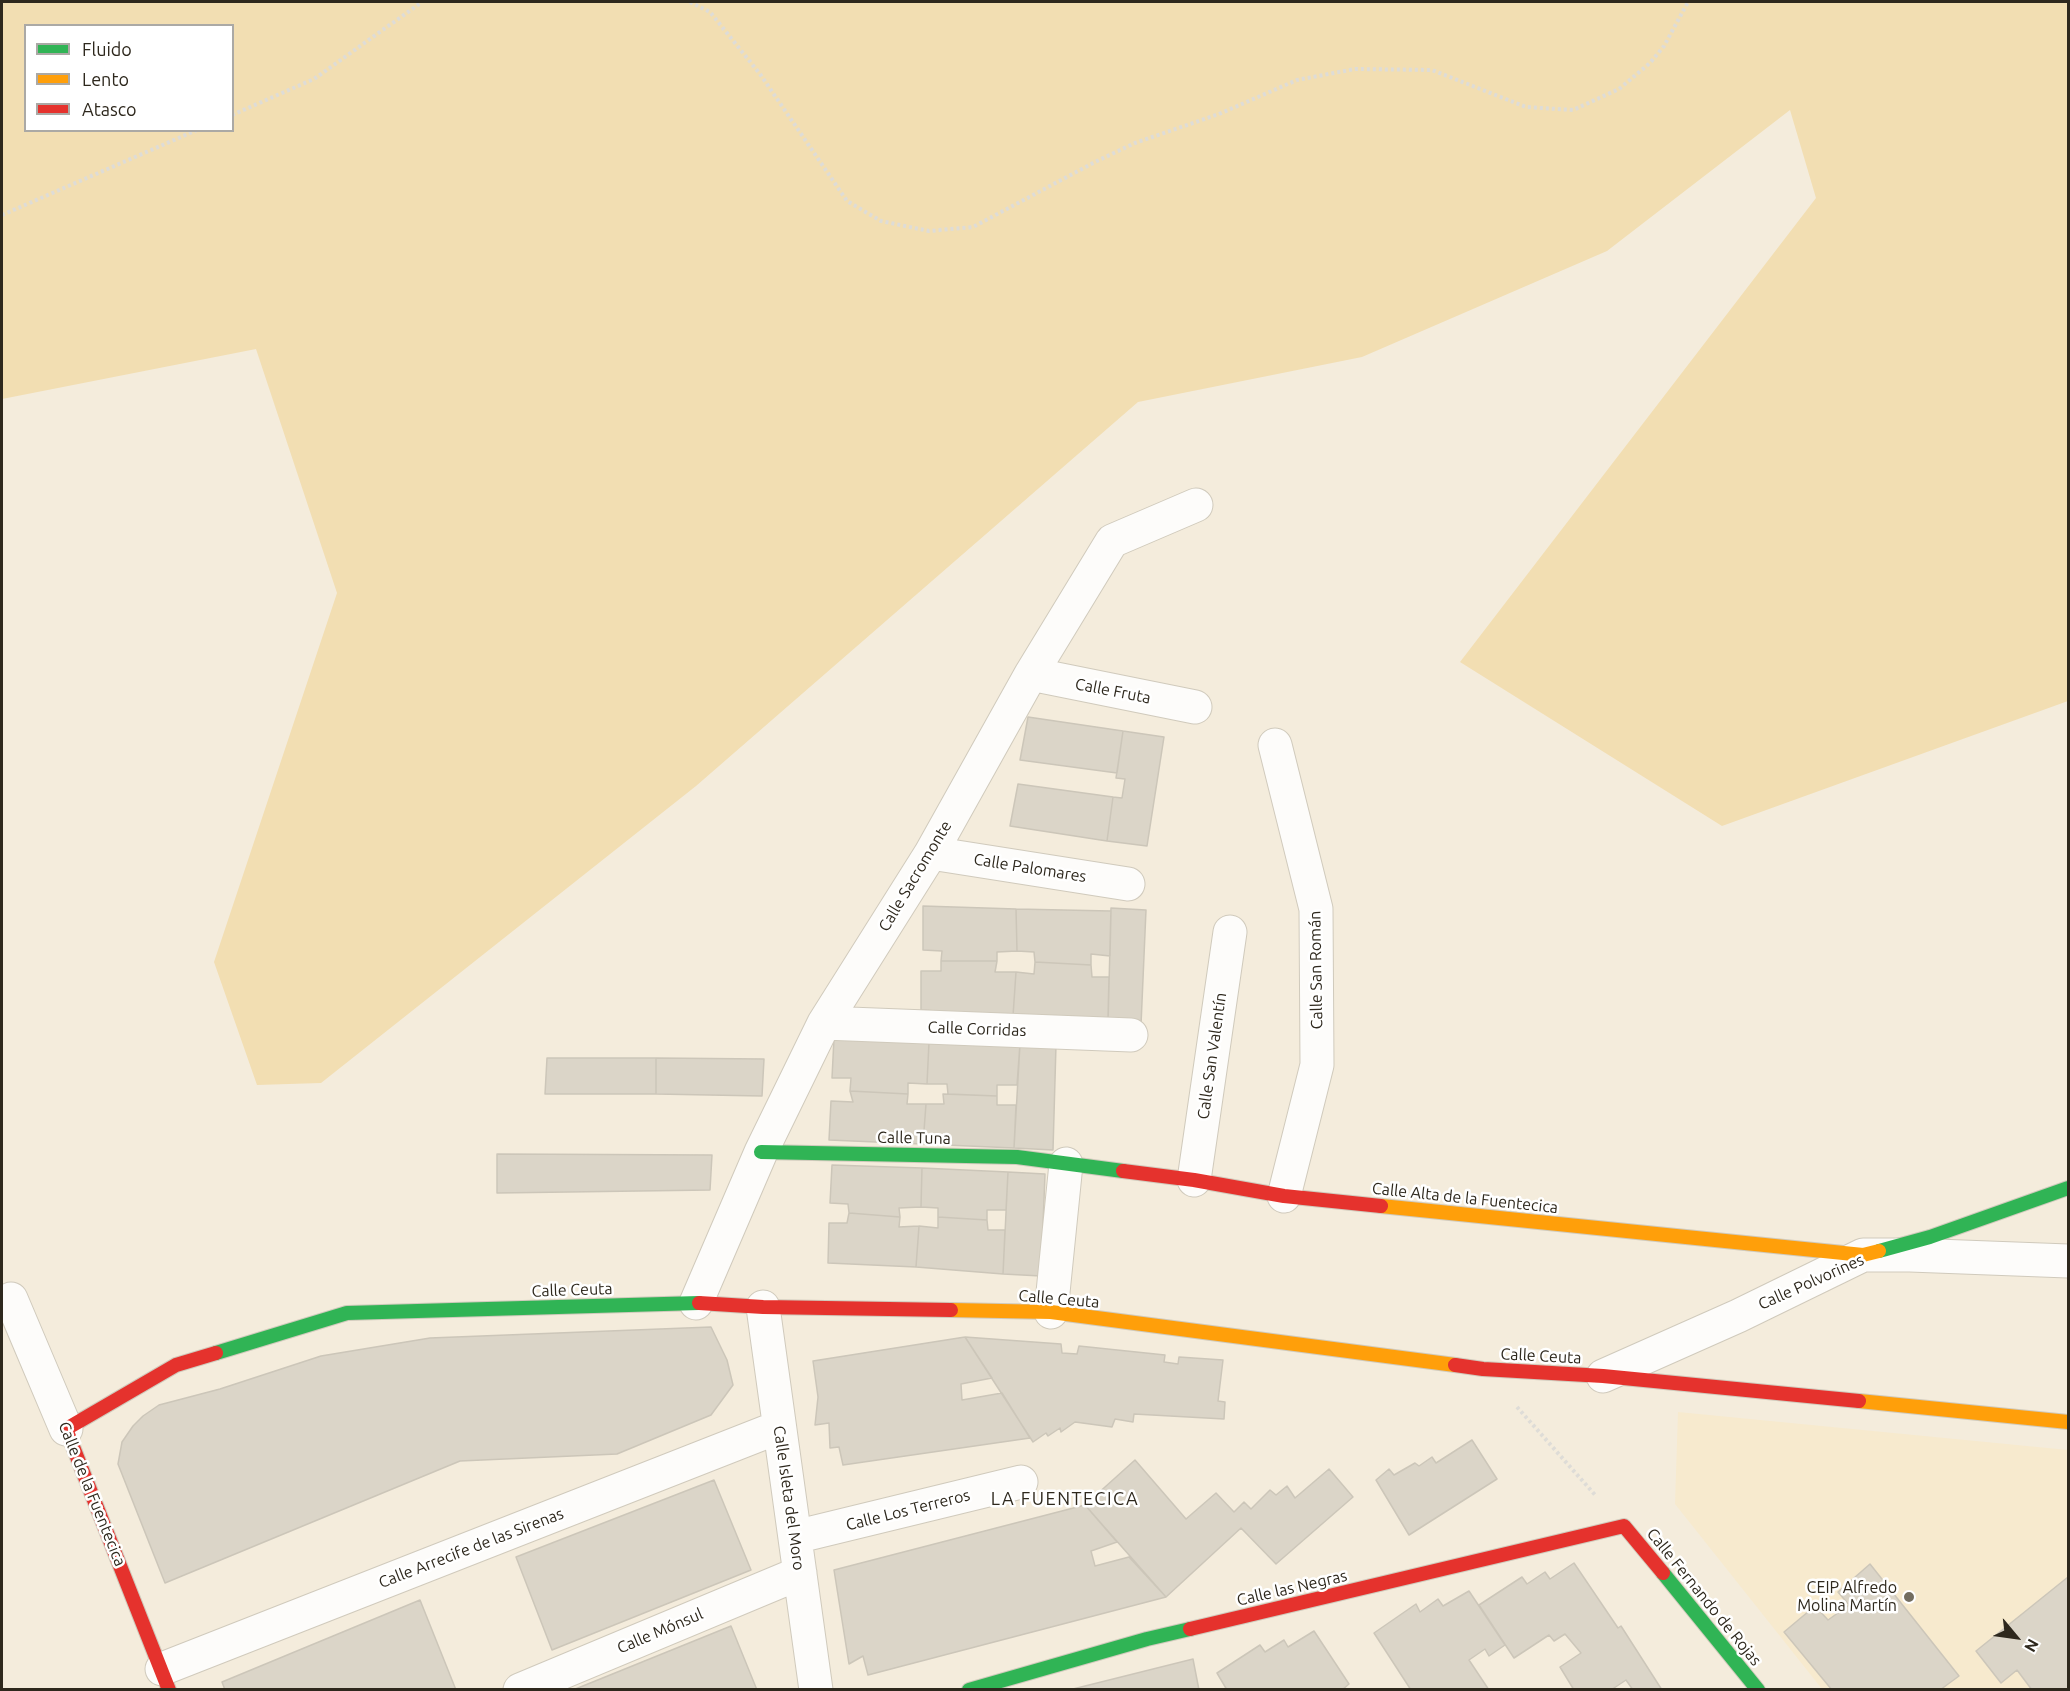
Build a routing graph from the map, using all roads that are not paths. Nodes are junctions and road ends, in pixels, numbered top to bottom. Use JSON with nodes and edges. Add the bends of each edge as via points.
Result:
{"nodes":[{"id":1,"x":1196,"y":505,"type":"dead end"},
{"id":2,"x":1031,"y":674,"type":"junction"},
{"id":3,"x":1196,"y":707,"type":"dead end"},
{"id":4,"x":1275,"y":744,"type":"dead end"},
{"id":5,"x":931,"y":853,"type":"junction"},
{"id":6,"x":1128,"y":884,"type":"dead end"},
{"id":7,"x":1230,"y":932,"type":"dead end"},
{"id":8,"x":824,"y":1023,"type":"junction"},
{"id":9,"x":1131,"y":1035,"type":"dead end"},
{"id":10,"x":761,"y":1152,"type":"junction"},
{"id":11,"x":1066,"y":1164,"type":"junction"},
{"id":12,"x":1194,"y":1180,"type":"junction"},
{"id":13,"x":2068,"y":1188,"type":"edge"},
{"id":14,"x":1284,"y":1196,"type":"junction"},
{"id":15,"x":1863,"y":1256,"type":"junction"},
{"id":16,"x":2068,"y":1261,"type":"edge"},
{"id":17,"x":11,"y":1299,"type":"dead end"},
{"id":18,"x":696,"y":1303,"type":"junction"},
{"id":19,"x":763,"y":1307,"type":"junction"},
{"id":20,"x":1050,"y":1312,"type":"junction"},
{"id":21,"x":1603,"y":1376,"type":"junction"},
{"id":22,"x":2068,"y":1422,"type":"edge"},
{"id":23,"x":779,"y":1427,"type":"junction"},
{"id":24,"x":66,"y":1429,"type":"junction"},
{"id":25,"x":1021,"y":1482,"type":"dead end"},
{"id":26,"x":1624,"y":1526,"type":"joint"},
{"id":27,"x":795,"y":1538,"type":"junction"},
{"id":28,"x":800,"y":1573,"type":"junction"},
{"id":29,"x":166,"y":1679,"type":"edge"},
{"id":30,"x":1036,"y":1681,"type":"edge"},
{"id":31,"x":520,"y":1689,"type":"edge"},
{"id":32,"x":816,"y":1689,"type":"edge"},
{"id":33,"x":969,"y":1689,"type":"edge"},
{"id":34,"x":1758,"y":1689,"type":"edge"}],
"edges":[{"from":1,"to":2,"type":"street","name":"Calle Sacromonte","via":[[1112,541]]},
{"from":2,"to":3,"type":"street","name":"Calle Fruta"},
{"from":2,"to":5,"type":"street","name":"Calle Sacromonte"},
{"from":4,"to":14,"type":"street","name":"Calle San Román","via":[[1316,909],[1317,1065]]},
{"from":5,"to":6,"type":"street","name":"Calle Palomares"},
{"from":5,"to":8,"type":"street","name":"Calle Sacromonte"},
{"from":7,"to":12,"type":"street","name":"Calle San Valentín"},
{"from":8,"to":9,"type":"street","name":"Calle Corridas"},
{"from":8,"to":10,"type":"street","name":"Calle Sacromonte"},
{"from":10,"to":11,"type":"street","name":"Calle Tuna","via":[[1017,1157]]},
{"from":10,"to":18,"type":"street","name":"Calle Sacromonte"},
{"from":11,"to":12,"type":"street","name":"Calle Alta de la Fuentecica"},
{"from":11,"to":20,"type":"street"},
{"from":12,"to":14,"type":"street","name":"Calle Alta de la Fuentecica"},
{"from":13,"to":15,"type":"street","via":[[1930,1238]]},
{"from":14,"to":15,"type":"street","name":"Calle Alta de la Fuentecica"},
{"from":15,"to":16,"type":"street","name":"Calle Polvorines"},
{"from":15,"to":21,"type":"street","name":"Calle Polvorines"},
{"from":17,"to":24,"type":"street","name":"Calle de la Fuentecica"},
{"from":18,"to":19,"type":"street","name":"Calle Ceuta"},
{"from":18,"to":24,"type":"street","name":"Calle Ceuta","via":[[347,1313],[176,1365]]},
{"from":19,"to":20,"type":"street","name":"Calle Ceuta"},
{"from":19,"to":23,"type":"street","name":"Calle Isleta del Moro"},
{"from":20,"to":21,"type":"street","name":"Calle Ceuta","via":[[1483,1369]]},
{"from":21,"to":22,"type":"street","name":"Calle Ceuta"},
{"from":23,"to":27,"type":"street","name":"Calle Isleta del Moro"},
{"from":23,"to":29,"type":"street","name":"Calle Arrecife de las Sirenas"},
{"from":24,"to":29,"type":"street","name":"Calle de la Fuentecica"},
{"from":25,"to":27,"type":"street","name":"Calle Los Terreros"},
{"from":26,"to":30,"type":"street","name":"Calle las Negras","via":[[1147,1639]]},
{"from":26,"to":34,"type":"street","name":"Calle Fernando de Rojas"},
{"from":27,"to":28,"type":"street","name":"Calle Isleta del Moro"},
{"from":28,"to":31,"type":"street","name":"Calle Mónsul"},
{"from":28,"to":32,"type":"street","name":"Calle Isleta del Moro"},
{"from":30,"to":33,"type":"street","name":"Calle las Negras"}]}
